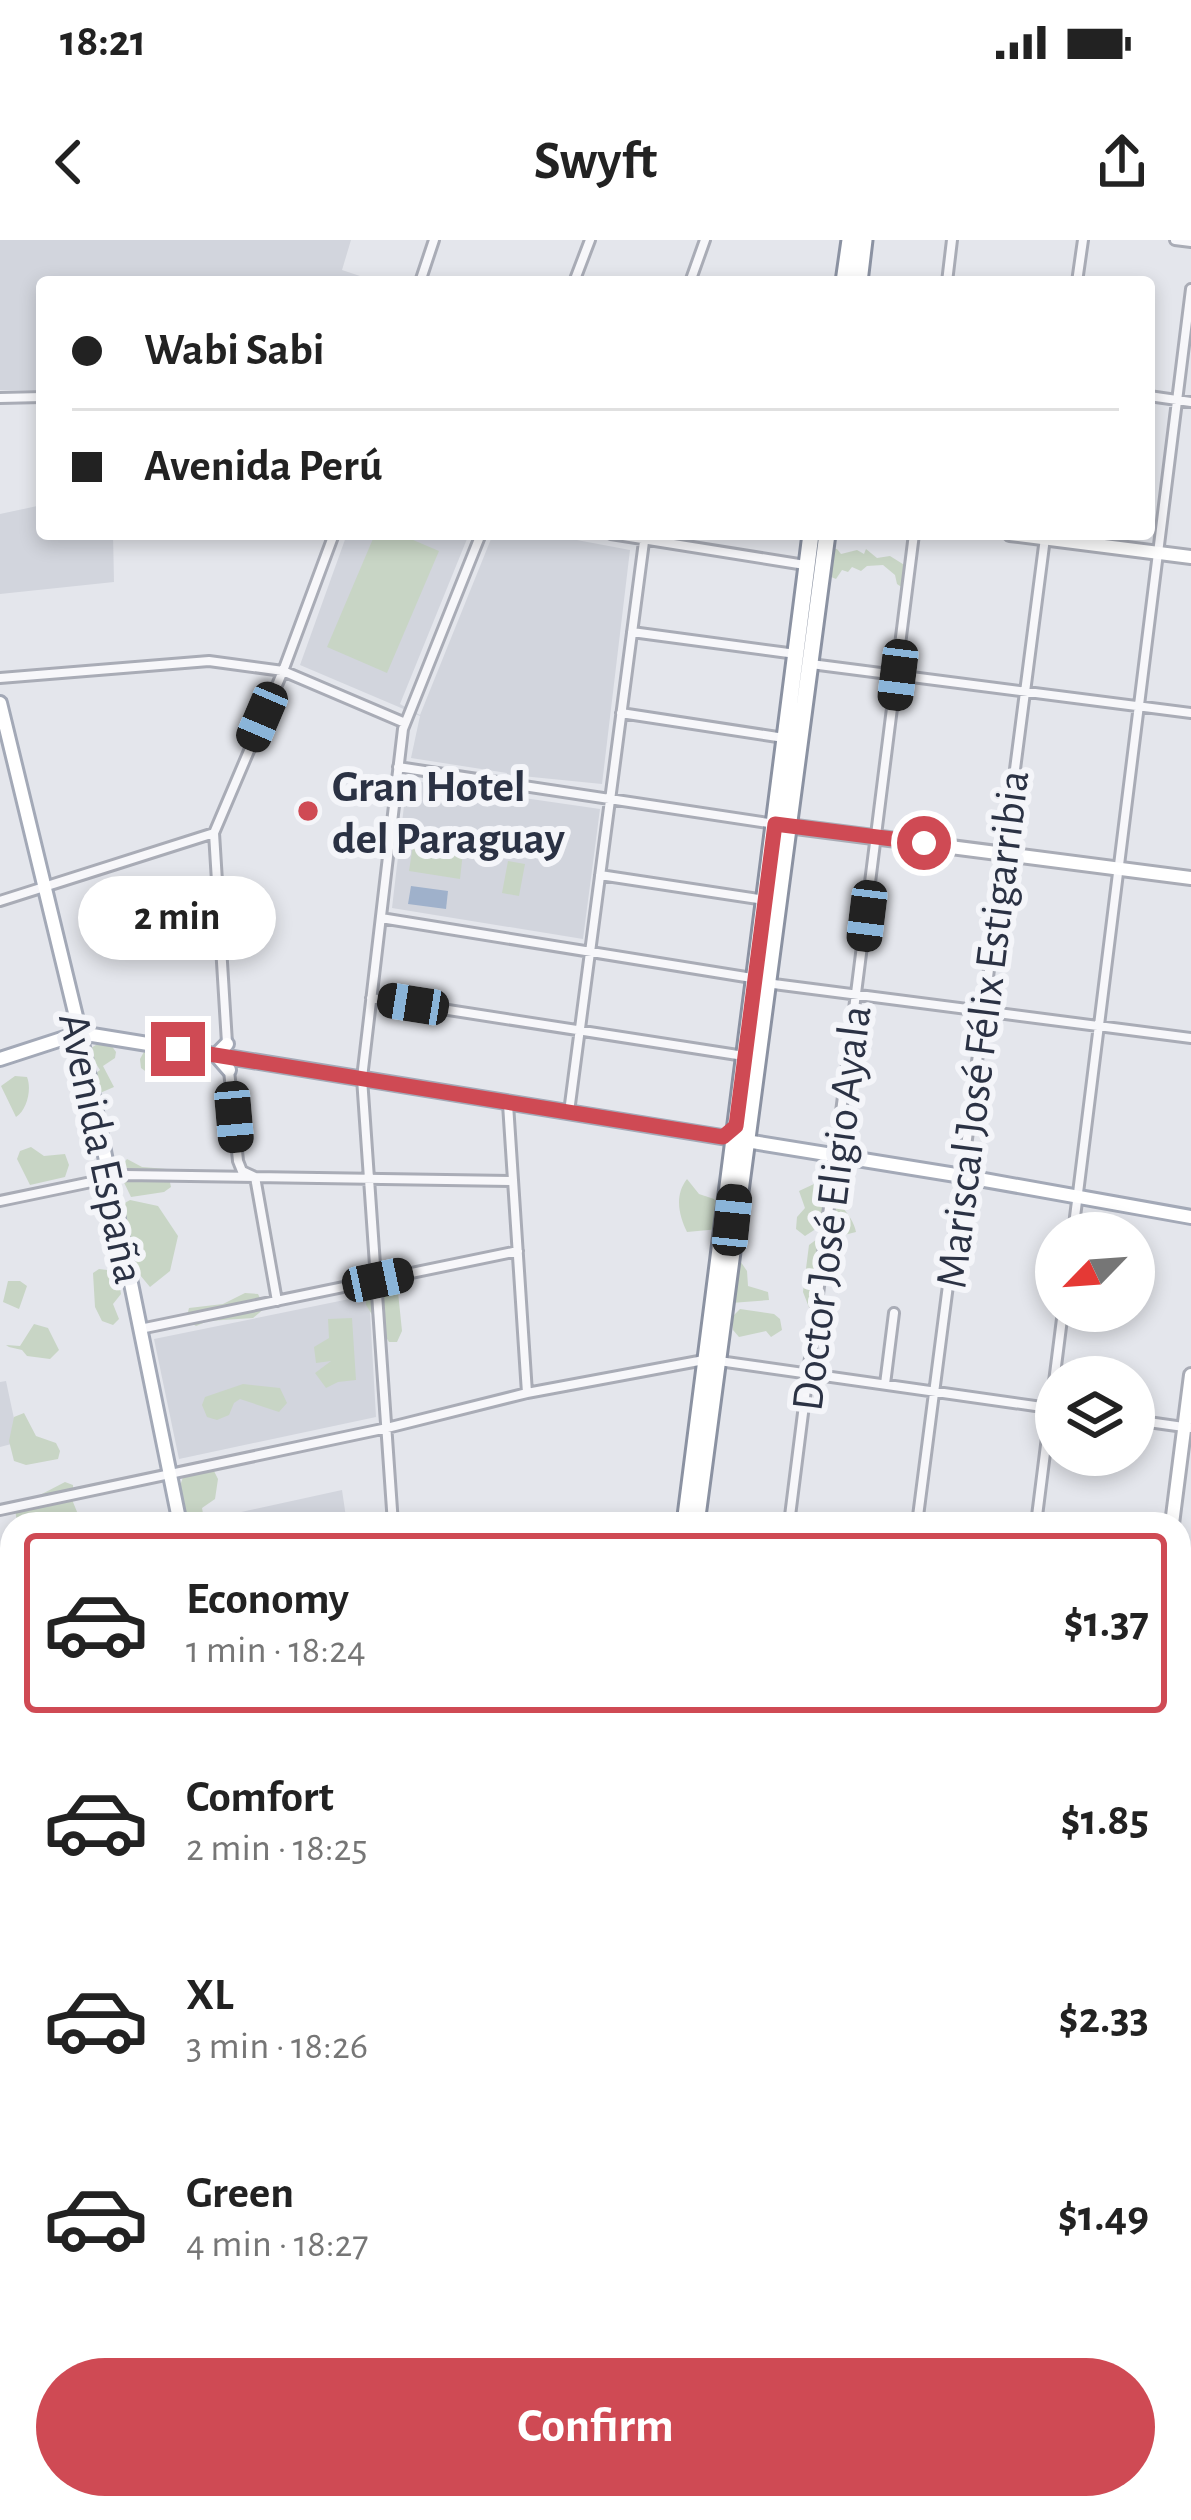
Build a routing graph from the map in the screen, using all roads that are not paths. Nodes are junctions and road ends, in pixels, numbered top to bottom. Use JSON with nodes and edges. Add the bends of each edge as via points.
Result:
{"nodes":[{"id":1,"x":434,"y":240,"type":"edge"},
{"id":2,"x":590,"y":240,"type":"edge"},
{"id":3,"x":705,"y":240,"type":"edge"},
{"id":4,"x":864,"y":240,"type":"edge"},
{"id":5,"x":952,"y":240,"type":"edge"},
{"id":6,"x":1083,"y":240,"type":"edge"},
{"id":7,"x":1175,"y":240,"type":"edge"},
{"id":8,"x":1191,"y":242,"type":"edge"},
{"id":9,"x":849,"y":245,"type":"edge"},
{"id":10,"x":422,"y":276,"type":"edge"},
{"id":11,"x":576,"y":276,"type":"edge"},
{"id":12,"x":692,"y":276,"type":"edge"},
{"id":13,"x":847,"y":276,"type":"edge"},
{"id":14,"x":860,"y":276,"type":"edge"},
{"id":15,"x":948,"y":276,"type":"edge"},
{"id":16,"x":1078,"y":276,"type":"edge"},
{"id":17,"x":1191,"y":289,"type":"edge"},
{"id":18,"x":36,"y":397,"type":"edge"},
{"id":19,"x":1155,"y":397,"type":"edge"},
{"id":20,"x":0,"y":398,"type":"edge"},
{"id":21,"x":1177,"y":400,"type":"junction"},
{"id":22,"x":1191,"y":402,"type":"edge"},
{"id":23,"x":332,"y":540,"type":"edge"},
{"id":24,"x":480,"y":540,"type":"edge"},
{"id":25,"x":644,"y":540,"type":"edge"},
{"id":26,"x":661,"y":540,"type":"edge"},
{"id":27,"x":810,"y":540,"type":"edge"},
{"id":28,"x":826,"y":540,"type":"edge"},
{"id":29,"x":913,"y":540,"type":"edge"},
{"id":30,"x":1045,"y":540,"type":"edge"},
{"id":31,"x":1072,"y":540,"type":"edge"},
{"id":32,"x":1158,"y":553,"type":"junction"},
{"id":33,"x":1191,"y":557,"type":"edge"},
{"id":34,"x":807,"y":566,"type":"junction"},
{"id":35,"x":632,"y":632,"type":"junction"},
{"id":36,"x":803,"y":659,"type":"junction"},
{"id":37,"x":283,"y":671,"type":"junction"},
{"id":38,"x":898,"y":675,"type":"junction"},
{"id":39,"x":0,"y":678,"type":"edge"},
{"id":40,"x":1025,"y":692,"type":"junction"},
{"id":41,"x":0,"y":704,"type":"edge"},
{"id":42,"x":1139,"y":706,"type":"junction"},
{"id":43,"x":621,"y":713,"type":"junction"},
{"id":44,"x":1191,"y":713,"type":"edge"},
{"id":45,"x":405,"y":723,"type":"junction"},
{"id":46,"x":786,"y":739,"type":"junction"},
{"id":47,"x":398,"y":767,"type":"junction"},
{"id":48,"x":610,"y":800,"type":"junction"},
{"id":49,"x":782,"y":825,"type":"junction"},
{"id":50,"x":214,"y":833,"type":"junction"},
{"id":51,"x":877,"y":837,"type":"junction"},
{"id":52,"x":1004,"y":854,"type":"junction"},
{"id":53,"x":771,"y":860,"type":"junction"},
{"id":54,"x":1119,"y":869,"type":"junction"},
{"id":55,"x":600,"y":875,"type":"junction"},
{"id":56,"x":1191,"y":878,"type":"edge"},
{"id":57,"x":45,"y":890,"type":"junction"},
{"id":58,"x":766,"y":900,"type":"junction"},
{"id":59,"x":0,"y":902,"type":"edge"},
{"id":60,"x":381,"y":918,"type":"junction"},
{"id":61,"x":590,"y":952,"type":"junction"},
{"id":62,"x":761,"y":981,"type":"junction"},
{"id":63,"x":857,"y":994,"type":"junction"},
{"id":64,"x":371,"y":998,"type":"junction"},
{"id":65,"x":983,"y":1011,"type":"junction"},
{"id":66,"x":1099,"y":1026,"type":"junction"},
{"id":67,"x":580,"y":1030,"type":"junction"},
{"id":68,"x":79,"y":1031,"type":"junction"},
{"id":69,"x":1191,"y":1038,"type":"edge"},
{"id":70,"x":225,"y":1056,"type":"junction"},
{"id":71,"x":751,"y":1057,"type":"junction"},
{"id":72,"x":0,"y":1059,"type":"edge"},
{"id":73,"x":362,"y":1078,"type":"junction"},
{"id":74,"x":508,"y":1102,"type":"junction"},
{"id":75,"x":569,"y":1112,"type":"junction"},
{"id":76,"x":740,"y":1140,"type":"junction"},
{"id":77,"x":836,"y":1155,"type":"junction"},
{"id":78,"x":239,"y":1166,"type":"junction"},
{"id":79,"x":109,"y":1176,"type":"junction"},
{"id":80,"x":962,"y":1176,"type":"junction"},
{"id":81,"x":255,"y":1177,"type":"junction"},
{"id":82,"x":228,"y":1178,"type":"junction"},
{"id":83,"x":370,"y":1180,"type":"junction"},
{"id":84,"x":513,"y":1181,"type":"junction"},
{"id":85,"x":1078,"y":1197,"type":"junction"},
{"id":86,"x":0,"y":1201,"type":"edge"},
{"id":87,"x":1076,"y":1212,"type":"edge"},
{"id":88,"x":1191,"y":1217,"type":"edge"},
{"id":89,"x":518,"y":1251,"type":"junction"},
{"id":90,"x":378,"y":1280,"type":"junction"},
{"id":91,"x":277,"y":1301,"type":"junction"},
{"id":92,"x":894,"y":1313,"type":"dead end"},
{"id":93,"x":140,"y":1329,"type":"junction"},
{"id":94,"x":711,"y":1360,"type":"junction"},
{"id":95,"x":808,"y":1373,"type":"junction"},
{"id":96,"x":1191,"y":1375,"type":"edge"},
{"id":97,"x":885,"y":1384,"type":"junction"},
{"id":98,"x":935,"y":1392,"type":"junction"},
{"id":99,"x":527,"y":1393,"type":"junction"},
{"id":100,"x":1035,"y":1405,"type":"edge"},
{"id":101,"x":1155,"y":1423,"type":"edge"},
{"id":102,"x":387,"y":1428,"type":"junction"},
{"id":103,"x":1188,"y":1428,"type":"edge"},
{"id":104,"x":170,"y":1472,"type":"junction"},
{"id":105,"x":1043,"y":1476,"type":"edge"},
{"id":106,"x":0,"y":1510,"type":"edge"},
{"id":107,"x":178,"y":1512,"type":"edge"},
{"id":108,"x":392,"y":1512,"type":"edge"},
{"id":109,"x":687,"y":1512,"type":"edge"},
{"id":110,"x":697,"y":1512,"type":"edge"},
{"id":111,"x":791,"y":1512,"type":"edge"},
{"id":112,"x":919,"y":1512,"type":"edge"},
{"id":113,"x":1038,"y":1512,"type":"edge"},
{"id":114,"x":1174,"y":1512,"type":"edge"}],
"edges":[{"from":1,"to":10,"type":"street"},
{"from":2,"to":11,"type":"street"},
{"from":3,"to":12,"type":"street"},
{"from":4,"to":14,"type":"highway"},
{"from":5,"to":15,"type":"street"},
{"from":6,"to":16,"type":"street"},
{"from":7,"to":8,"type":"street"},
{"from":9,"to":13,"type":"highway"},
{"from":17,"to":21,"type":"street"},
{"from":18,"to":20,"type":"street"},
{"from":19,"to":21,"type":"street"},
{"from":21,"to":22,"type":"street"},
{"from":21,"to":32,"type":"street"},
{"from":23,"to":37,"type":"street"},
{"from":24,"to":45,"type":"street"},
{"from":25,"to":35,"type":"street"},
{"from":26,"to":34,"type":"street"},
{"from":27,"to":34,"type":"highway"},
{"from":28,"to":36,"type":"highway"},
{"from":29,"to":38,"type":"street","name":"Doctor José Eligio Ayala"},
{"from":30,"to":40,"type":"street","name":"Mariscal José Félix Estigarribia"},
{"from":31,"to":32,"type":"main road"},
{"from":32,"to":33,"type":"main road"},
{"from":32,"to":42,"type":"street"},
{"from":34,"to":36,"type":"highway"},
{"from":35,"to":36,"type":"street"},
{"from":35,"to":43,"type":"street"},
{"from":36,"to":38,"type":"street"},
{"from":36,"to":46,"type":"highway"},
{"from":36,"to":49,"type":"highway"},
{"from":37,"to":39,"type":"street","via":[[209,661]]},
{"from":37,"to":45,"type":"street"},
{"from":37,"to":50,"type":"street"},
{"from":38,"to":40,"type":"street"},
{"from":38,"to":51,"type":"street","name":"Doctor José Eligio Ayala"},
{"from":40,"to":42,"type":"street"},
{"from":40,"to":52,"type":"street","name":"Mariscal José Félix Estigarribia"},
{"from":41,"to":57,"type":"main road","name":"Avenida España"},
{"from":42,"to":44,"type":"street"},
{"from":42,"to":54,"type":"street"},
{"from":43,"to":46,"type":"street"},
{"from":43,"to":48,"type":"street"},
{"from":45,"to":47,"type":"street"},
{"from":46,"to":49,"type":"highway"},
{"from":47,"to":48,"type":"street"},
{"from":47,"to":60,"type":"street"},
{"from":48,"to":49,"type":"street"},
{"from":48,"to":55,"type":"street"},
{"from":49,"to":51,"type":"main road"},
{"from":49,"to":53,"type":"highway"},
{"from":49,"to":62,"type":"highway"},
{"from":50,"to":57,"type":"street"},
{"from":50,"to":70,"type":"street"},
{"from":51,"to":52,"type":"main road"},
{"from":51,"to":63,"type":"street","name":"Doctor José Eligio Ayala"},
{"from":52,"to":54,"type":"main road"},
{"from":52,"to":65,"type":"street","name":"Mariscal José Félix Estigarribia"},
{"from":53,"to":58,"type":"highway"},
{"from":53,"to":62,"type":"highway"},
{"from":54,"to":56,"type":"main road"},
{"from":54,"to":66,"type":"street"},
{"from":55,"to":58,"type":"street"},
{"from":55,"to":61,"type":"street"},
{"from":57,"to":59,"type":"street"},
{"from":57,"to":68,"type":"main road","name":"Avenida España"},
{"from":58,"to":62,"type":"highway"},
{"from":60,"to":61,"type":"street"},
{"from":60,"to":64,"type":"street"},
{"from":61,"to":62,"type":"street"},
{"from":61,"to":67,"type":"street"},
{"from":62,"to":63,"type":"street"},
{"from":62,"to":71,"type":"highway"},
{"from":62,"to":71,"type":"highway","via":[[752,1001]]},
{"from":63,"to":65,"type":"street"},
{"from":63,"to":77,"type":"street","name":"Doctor José Eligio Ayala"},
{"from":64,"to":67,"type":"street"},
{"from":64,"to":73,"type":"street"},
{"from":65,"to":66,"type":"street"},
{"from":65,"to":80,"type":"street","name":"Mariscal José Félix Estigarribia"},
{"from":66,"to":69,"type":"street"},
{"from":66,"to":85,"type":"street"},
{"from":67,"to":71,"type":"street"},
{"from":67,"to":75,"type":"street"},
{"from":68,"to":70,"type":"main road"},
{"from":68,"to":72,"type":"main road"},
{"from":68,"to":79,"type":"main road","name":"Avenida España"},
{"from":70,"to":73,"type":"main road"},
{"from":70,"to":78,"type":"street"},
{"from":71,"to":76,"type":"highway"},
{"from":73,"to":74,"type":"main road"},
{"from":73,"to":83,"type":"street"},
{"from":74,"to":75,"type":"main road"},
{"from":74,"to":84,"type":"street"},
{"from":75,"to":76,"type":"main road"},
{"from":76,"to":77,"type":"main road"},
{"from":76,"to":94,"type":"highway"},
{"from":76,"to":94,"type":"highway","via":[[732,1250]]},
{"from":77,"to":80,"type":"main road"},
{"from":77,"to":95,"type":"street","name":"Doctor José Eligio Ayala"},
{"from":78,"to":81,"type":"street"},
{"from":78,"to":82,"type":"street"},
{"from":79,"to":82,"type":"street"},
{"from":79,"to":86,"type":"street"},
{"from":79,"to":93,"type":"main road","name":"Avenida España"},
{"from":80,"to":85,"type":"main road"},
{"from":80,"to":98,"type":"street","name":"Mariscal José Félix Estigarribia"},
{"from":81,"to":82,"type":"street"},
{"from":81,"to":83,"type":"street"},
{"from":81,"to":91,"type":"street"},
{"from":83,"to":84,"type":"street"},
{"from":83,"to":90,"type":"street"},
{"from":84,"to":89,"type":"street"},
{"from":85,"to":87,"type":"street"},
{"from":85,"to":88,"type":"main road"},
{"from":89,"to":90,"type":"street"},
{"from":89,"to":99,"type":"street"},
{"from":90,"to":91,"type":"street"},
{"from":90,"to":102,"type":"street"},
{"from":91,"to":93,"type":"street"},
{"from":92,"to":97,"type":"street"},
{"from":93,"to":104,"type":"main road","name":"Avenida España"},
{"from":94,"to":95,"type":"street"},
{"from":94,"to":99,"type":"street"},
{"from":94,"to":109,"type":"highway"},
{"from":94,"to":110,"type":"highway"},
{"from":95,"to":97,"type":"street"},
{"from":95,"to":111,"type":"street","name":"Doctor José Eligio Ayala"},
{"from":96,"to":103,"type":"main road"},
{"from":97,"to":98,"type":"street"},
{"from":98,"to":100,"type":"street"},
{"from":98,"to":112,"type":"street","name":"Mariscal José Félix Estigarribia"},
{"from":99,"to":102,"type":"street"},
{"from":101,"to":103,"type":"street"},
{"from":102,"to":104,"type":"street"},
{"from":102,"to":108,"type":"street"},
{"from":103,"to":114,"type":"main road"},
{"from":104,"to":106,"type":"street"},
{"from":104,"to":107,"type":"main road","name":"Avenida España"},
{"from":105,"to":113,"type":"street"}]}
